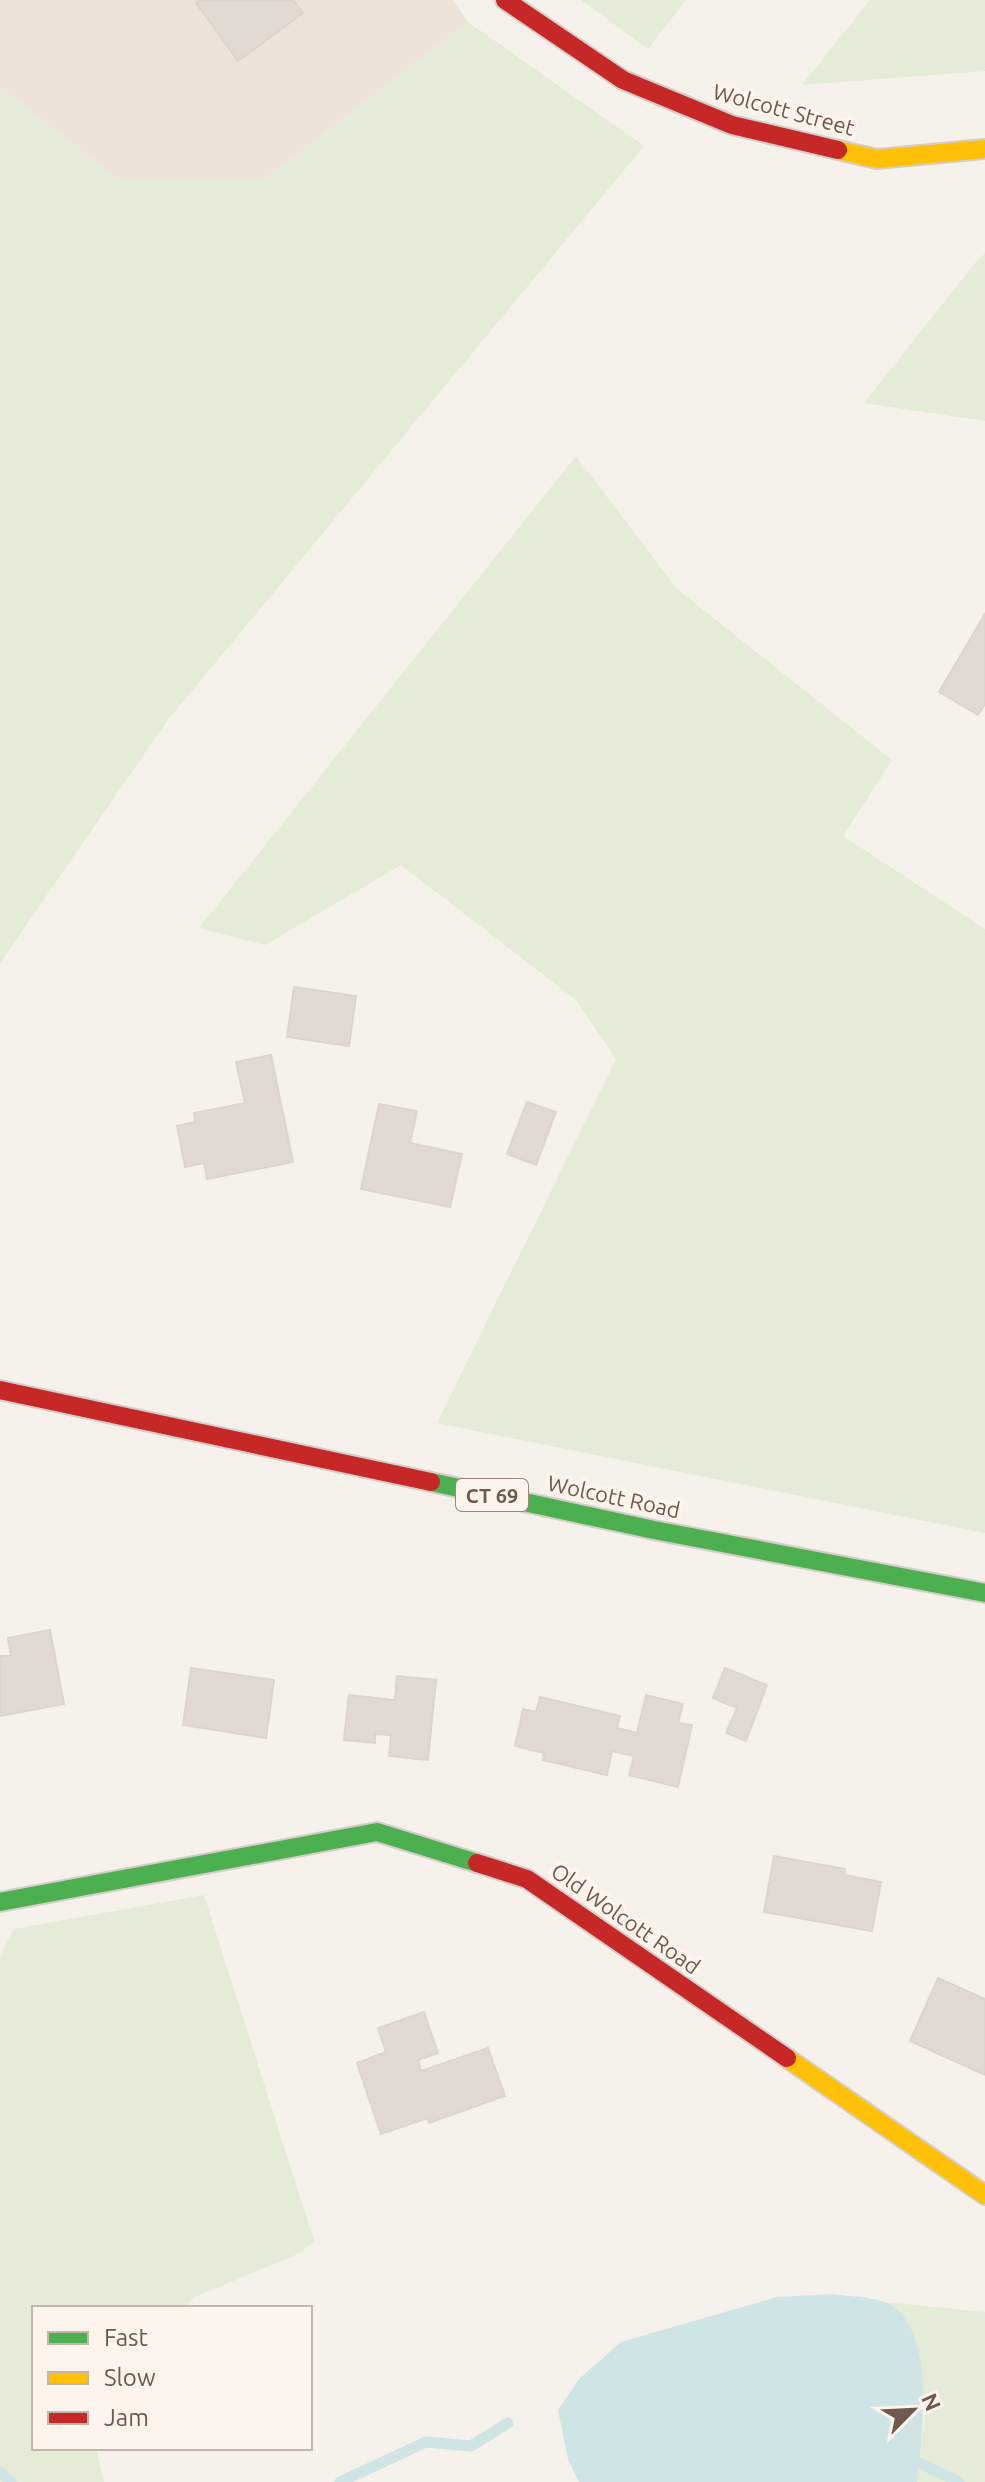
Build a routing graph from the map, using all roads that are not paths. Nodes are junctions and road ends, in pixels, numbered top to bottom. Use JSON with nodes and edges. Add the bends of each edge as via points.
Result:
{"nodes":[{"id":1,"x":505,"y":0,"type":"edge"},
{"id":2,"x":985,"y":149,"type":"edge"},
{"id":3,"x":0,"y":1390,"type":"edge"},
{"id":4,"x":985,"y":1593,"type":"edge"},
{"id":5,"x":0,"y":1902,"type":"edge"},
{"id":6,"x":985,"y":2195,"type":"edge"}],
"edges":[{"from":1,"to":2,"type":"main road","name":"Wolcott Street","via":[[623,80],[732,125],[877,159]]},
{"from":3,"to":4,"type":"main road","name":"Wolcott Road","number":"CT 69","via":[[654,1530]]},
{"from":5,"to":6,"type":"main road","name":"Old Wolcott Road","via":[[377,1832],[527,1879]]}]}
